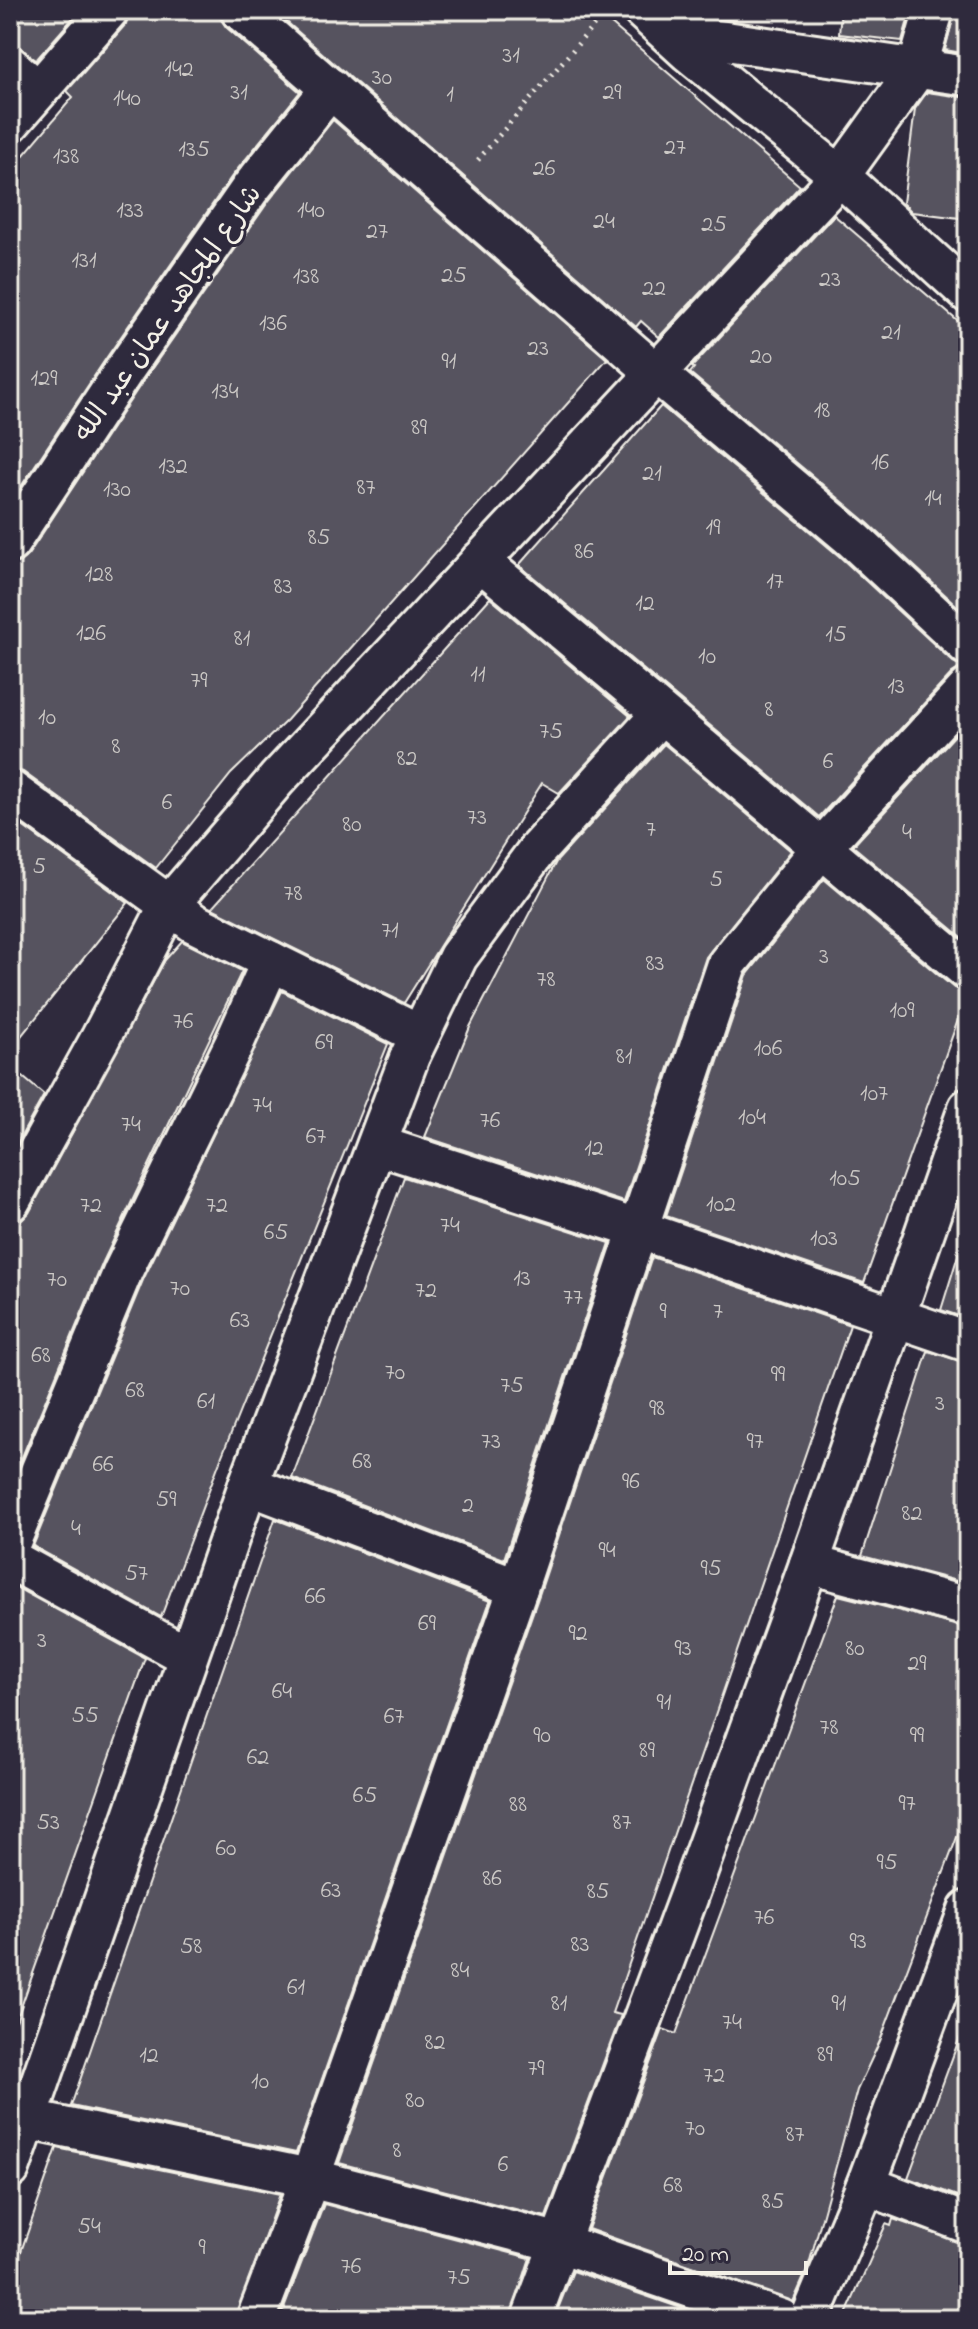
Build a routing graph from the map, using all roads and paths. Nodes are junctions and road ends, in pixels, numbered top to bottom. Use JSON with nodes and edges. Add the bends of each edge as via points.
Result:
{"nodes":[{"id":1,"x":109,"y":10,"type":"edge"},
{"id":2,"x":240,"y":10,"type":"edge"},
{"id":3,"x":607,"y":10,"type":"edge"},
{"id":4,"x":642,"y":10,"type":"edge"},
{"id":5,"x":934,"y":10,"type":"edge"},
{"id":6,"x":691,"y":32,"type":"edge"},
{"id":7,"x":917,"y":69,"type":"junction"},
{"id":8,"x":968,"y":76,"type":"edge"},
{"id":9,"x":24,"y":78,"type":"edge"},
{"id":10,"x":331,"y":88,"type":"junction"},
{"id":11,"x":10,"y":123,"type":"edge"},
{"id":12,"x":840,"y":176,"type":"junction"},
{"id":13,"x":451,"y":191,"type":"junction"},
{"id":14,"x":968,"y":293,"type":"edge"},
{"id":15,"x":656,"y":373,"type":"junction"},
{"id":16,"x":10,"y":543,"type":"edge"},
{"id":17,"x":480,"y":561,"type":"junction"},
{"id":18,"x":968,"y":646,"type":"edge"},
{"id":19,"x":968,"y":688,"type":"edge"},
{"id":20,"x":661,"y":714,"type":"junction"},
{"id":21,"x":10,"y":790,"type":"edge"},
{"id":22,"x":822,"y":847,"type":"junction"},
{"id":23,"x":169,"y":905,"type":"junction"},
{"id":24,"x":271,"y":961,"type":"junction"},
{"id":25,"x":968,"y":971,"type":"edge"},
{"id":26,"x":420,"y":1035,"type":"junction"},
{"id":27,"x":965,"y":1128,"type":"edge"},
{"id":28,"x":377,"y":1145,"type":"junction"},
{"id":29,"x":10,"y":1202,"type":"edge"},
{"id":30,"x":640,"y":1230,"type":"junction"},
{"id":31,"x":894,"y":1318,"type":"junction"},
{"id":32,"x":968,"y":1342,"type":"edge"},
{"id":33,"x":248,"y":1485,"type":"junction"},
{"id":34,"x":10,"y":1544,"type":"edge"},
{"id":35,"x":10,"y":1559,"type":"edge"},
{"id":36,"x":809,"y":1564,"type":"junction"},
{"id":37,"x":518,"y":1588,"type":"junction"},
{"id":38,"x":968,"y":1607,"type":"edge"},
{"id":39,"x":187,"y":1656,"type":"junction"},
{"id":40,"x":968,"y":1910,"type":"edge"},
{"id":41,"x":18,"y":2118,"type":"edge"},
{"id":42,"x":10,"y":2169,"type":"edge"},
{"id":43,"x":310,"y":2178,"type":"junction"},
{"id":44,"x":866,"y":2185,"type":"junction"},
{"id":45,"x":968,"y":2224,"type":"edge"},
{"id":46,"x":560,"y":2243,"type":"junction"},
{"id":47,"x":256,"y":2319,"type":"edge"},
{"id":48,"x":531,"y":2319,"type":"edge"},
{"id":49,"x":781,"y":2319,"type":"edge"},
{"id":50,"x":810,"y":2319,"type":"edge"}],
"edges":[{"from":1,"to":9,"type":"street"},
{"from":2,"to":10,"type":"street"},
{"from":3,"to":13,"type":"path"},
{"from":4,"to":6,"type":"street"},
{"from":5,"to":7,"type":"street"},
{"from":6,"to":7,"type":"street"},
{"from":6,"to":12,"type":"street"},
{"from":7,"to":8,"type":"street"},
{"from":7,"to":12,"type":"street"},
{"from":9,"to":11,"type":"street"},
{"from":10,"to":13,"type":"street"},
{"from":10,"to":16,"type":"street","name":"شارع المجاهد عمان عبد الله","via":[[250,189]]},
{"from":12,"to":14,"type":"street"},
{"from":12,"to":15,"type":"street"},
{"from":13,"to":15,"type":"street"},
{"from":15,"to":17,"type":"street"},
{"from":15,"to":18,"type":"street","via":[[854,540]]},
{"from":17,"to":20,"type":"street"},
{"from":17,"to":23,"type":"street","via":[[277,779]]},
{"from":19,"to":22,"type":"street"},
{"from":20,"to":22,"type":"street"},
{"from":20,"to":26,"type":"street","via":[[538,849],[458,957]]},
{"from":21,"to":23,"type":"street"},
{"from":22,"to":25,"type":"street"},
{"from":22,"to":30,"type":"street","via":[[727,964]]},
{"from":23,"to":24,"type":"street"},
{"from":23,"to":29,"type":"street"},
{"from":24,"to":26,"type":"street"},
{"from":24,"to":34,"type":"street","via":[[123,1271]]},
{"from":26,"to":28,"type":"street"},
{"from":27,"to":31,"type":"street"},
{"from":28,"to":30,"type":"street"},
{"from":28,"to":33,"type":"street"},
{"from":30,"to":31,"type":"street"},
{"from":30,"to":37,"type":"street"},
{"from":31,"to":32,"type":"street"},
{"from":31,"to":36,"type":"street"},
{"from":33,"to":37,"type":"street"},
{"from":33,"to":39,"type":"street"},
{"from":35,"to":39,"type":"street"},
{"from":36,"to":38,"type":"street"},
{"from":36,"to":46,"type":"street"},
{"from":37,"to":43,"type":"street"},
{"from":39,"to":41,"type":"street"},
{"from":40,"to":44,"type":"street"},
{"from":41,"to":42,"type":"street"},
{"from":41,"to":43,"type":"street"},
{"from":43,"to":46,"type":"street"},
{"from":43,"to":47,"type":"street"},
{"from":44,"to":45,"type":"street"},
{"from":44,"to":50,"type":"street"},
{"from":46,"to":48,"type":"street"},
{"from":46,"to":49,"type":"street"}]}
